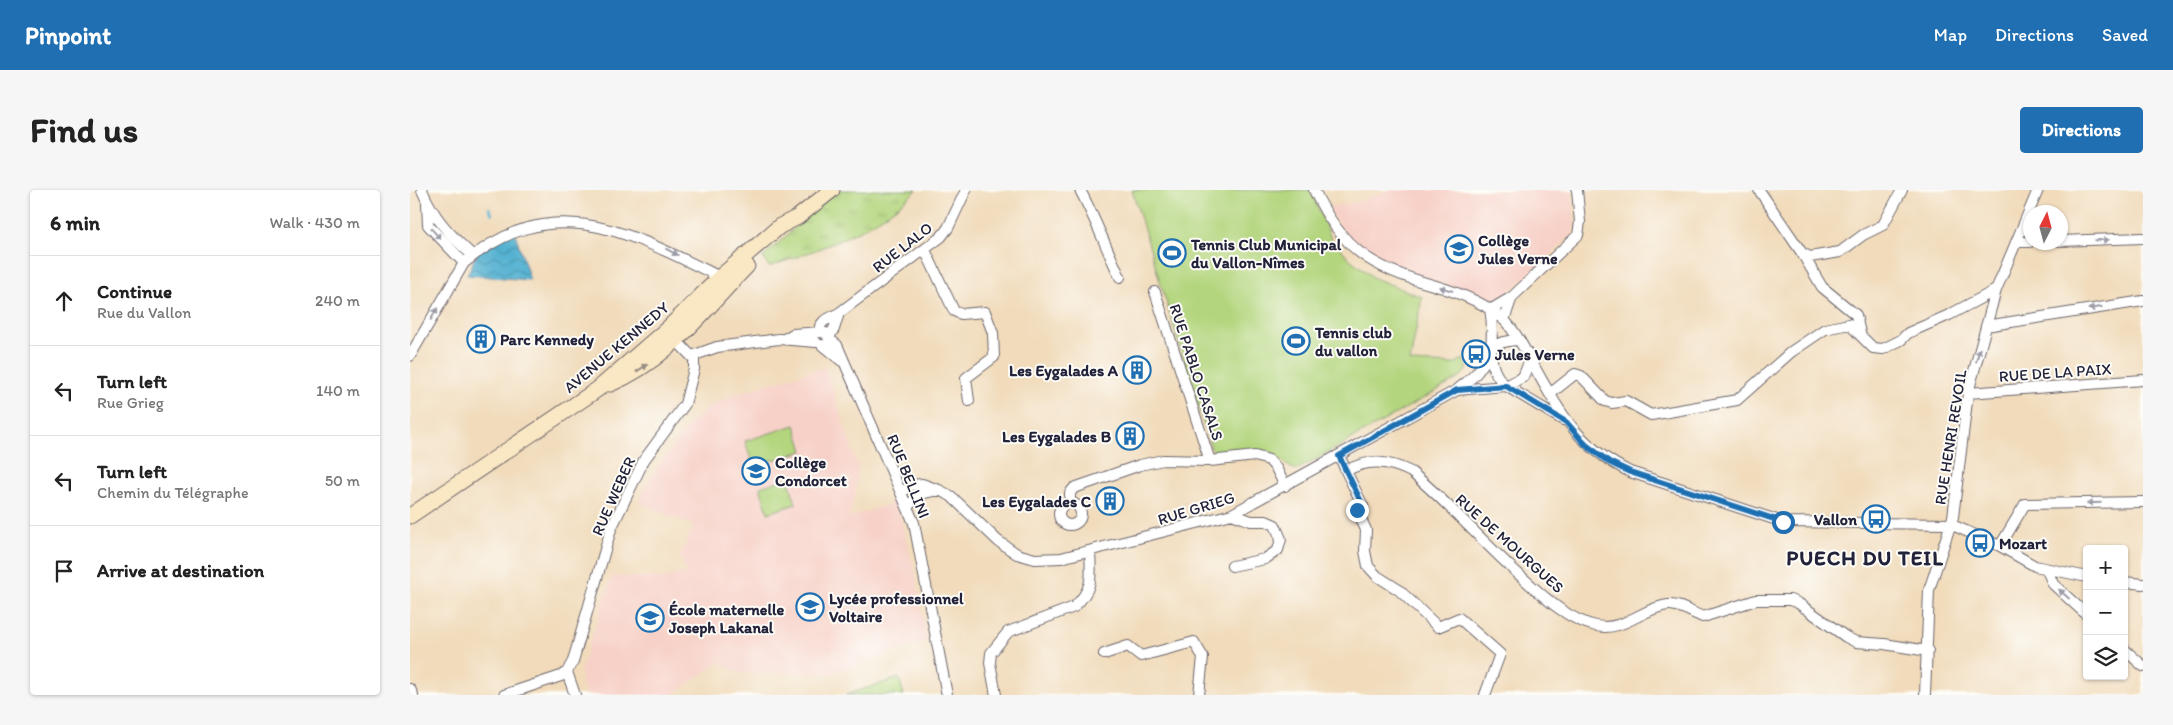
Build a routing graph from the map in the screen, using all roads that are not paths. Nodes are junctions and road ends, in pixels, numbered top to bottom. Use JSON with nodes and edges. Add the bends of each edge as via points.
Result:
{"nodes":[{"id":1,"x":422,"y":190,"type":"edge"},
{"id":2,"x":966,"y":190,"type":"edge"},
{"id":3,"x":1080,"y":190,"type":"edge"},
{"id":4,"x":1314,"y":190,"type":"edge"},
{"id":5,"x":1577,"y":190,"type":"edge"},
{"id":6,"x":1759,"y":190,"type":"edge"},
{"id":7,"x":1902,"y":190,"type":"edge"},
{"id":8,"x":2038,"y":190,"type":"edge"},
{"id":9,"x":827,"y":192,"type":"edge"},
{"id":10,"x":427,"y":203,"type":"junction"},
{"id":11,"x":798,"y":217,"type":"junction"},
{"id":12,"x":606,"y":218,"type":"dead end"},
{"id":13,"x":502,"y":226,"type":"dead end"},
{"id":14,"x":2143,"y":238,"type":"edge"},
{"id":15,"x":2068,"y":241,"type":"edge"},
{"id":16,"x":2016,"y":242,"type":"junction"},
{"id":17,"x":2023,"y":242,"type":"edge"},
{"id":18,"x":925,"y":250,"type":"junction"},
{"id":19,"x":1802,"y":253,"type":"junction"},
{"id":20,"x":471,"y":254,"type":"junction"},
{"id":21,"x":462,"y":261,"type":"junction"},
{"id":22,"x":698,"y":266,"type":"junction"},
{"id":23,"x":1120,"y":277,"type":"dead end"},
{"id":24,"x":720,"y":278,"type":"junction"},
{"id":25,"x":1996,"y":290,"type":"junction"},
{"id":26,"x":1155,"y":292,"type":"dead end"},
{"id":27,"x":1512,"y":297,"type":"junction"},
{"id":28,"x":696,"y":300,"type":"junction"},
{"id":29,"x":2143,"y":301,"type":"edge"},
{"id":30,"x":1490,"y":310,"type":"junction"},
{"id":31,"x":1504,"y":320,"type":"junction"},
{"id":32,"x":1986,"y":326,"type":"junction"},
{"id":33,"x":1860,"y":333,"type":"junction"},
{"id":34,"x":822,"y":338,"type":"junction"},
{"id":35,"x":675,"y":340,"type":"junction"},
{"id":36,"x":1519,"y":340,"type":"junction"},
{"id":37,"x":1492,"y":347,"type":"junction"},
{"id":38,"x":410,"y":356,"type":"edge"},
{"id":39,"x":692,"y":356,"type":"junction"},
{"id":40,"x":1530,"y":360,"type":"junction"},
{"id":41,"x":2143,"y":380,"type":"edge"},
{"id":42,"x":1506,"y":386,"type":"junction"},
{"id":43,"x":598,"y":389,"type":"junction"},
{"id":44,"x":1457,"y":390,"type":"junction"},
{"id":45,"x":1968,"y":393,"type":"junction"},
{"id":46,"x":1550,"y":394,"type":"junction"},
{"id":47,"x":968,"y":401,"type":"dead end"},
{"id":48,"x":1566,"y":422,"type":"junction"},
{"id":49,"x":1339,"y":456,"type":"junction"},
{"id":50,"x":1210,"y":461,"type":"junction"},
{"id":51,"x":1346,"y":471,"type":"junction"},
{"id":52,"x":894,"y":475,"type":"junction"},
{"id":53,"x":922,"y":484,"type":"junction"},
{"id":54,"x":1285,"y":486,"type":"junction"},
{"id":55,"x":939,"y":490,"type":"junction"},
{"id":56,"x":902,"y":492,"type":"junction"},
{"id":57,"x":2143,"y":502,"type":"edge"},
{"id":58,"x":1070,"y":503,"type":"dead end"},
{"id":59,"x":908,"y":506,"type":"junction"},
{"id":60,"x":1232,"y":514,"type":"junction"},
{"id":61,"x":410,"y":516,"type":"edge"},
{"id":62,"x":1950,"y":524,"type":"junction"},
{"id":63,"x":2000,"y":546,"type":"junction"},
{"id":64,"x":1090,"y":551,"type":"junction"},
{"id":65,"x":1232,"y":566,"type":"dead end"},
{"id":66,"x":2047,"y":570,"type":"junction"},
{"id":67,"x":2083,"y":576,"type":"edge"},
{"id":68,"x":2128,"y":582,"type":"edge"},
{"id":69,"x":2143,"y":584,"type":"edge"},
{"id":70,"x":2083,"y":611,"type":"edge"},
{"id":71,"x":1928,"y":651,"type":"junction"},
{"id":72,"x":2128,"y":653,"type":"edge"},
{"id":73,"x":1104,"y":654,"type":"dead end"},
{"id":74,"x":2143,"y":666,"type":"edge"},
{"id":75,"x":567,"y":672,"type":"junction"},
{"id":76,"x":410,"y":689,"type":"edge"},
{"id":77,"x":413,"y":695,"type":"edge"},
{"id":78,"x":504,"y":695,"type":"edge"},
{"id":79,"x":575,"y":695,"type":"edge"},
{"id":80,"x":947,"y":695,"type":"edge"},
{"id":81,"x":996,"y":695,"type":"edge"},
{"id":82,"x":1199,"y":695,"type":"edge"},
{"id":83,"x":1485,"y":695,"type":"edge"},
{"id":84,"x":1925,"y":695,"type":"edge"}],
"edges":[{"from":1,"to":10,"type":"street"},
{"from":2,"to":18,"type":"street","name":"RUE LALO","via":[[948,228]]},
{"from":3,"to":23,"type":"street"},
{"from":30,"to":4,"type":"street","one_way":true,"via":[[1454,291],[1389,271],[1369,260],[1337,230]]},
{"from":5,"to":27,"type":"street","via":[[1578,235]]},
{"from":6,"to":19,"type":"street"},
{"from":7,"to":19,"type":"street","via":[[1883,225],[1840,252],[1810,257]]},
{"from":8,"to":16,"type":"street","name":"RUE HENRI REVOIL"},
{"from":9,"to":11,"type":"main road","name":"AVENUE KENNEDY"},
{"from":10,"to":20,"type":"street","via":[[448,234]]},
{"from":10,"to":21,"type":"street","one_way":true,"via":[[428,225]]},
{"from":11,"to":24,"type":"main road","name":"AVENUE KENNEDY","via":[[780,226]]},
{"from":11,"to":35,"type":"main road"},
{"from":12,"to":22,"type":"street","one_way":true},
{"from":13,"to":20,"type":"street"},
{"from":15,"to":14,"type":"street","one_way":true},
{"from":16,"to":17,"type":"street"},
{"from":16,"to":25,"type":"street","name":"RUE HENRI REVOIL"},
{"from":18,"to":34,"type":"street","name":"RUE LALO","via":[[824,321],[820,326]]},
{"from":18,"to":47,"type":"street","via":[[954,311],[961,314],[985,312],[994,333],[994,357],[966,378]]},
{"from":19,"to":33,"type":"street","via":[[1822,287],[1856,315]]},
{"from":20,"to":21,"type":"street"},
{"from":38,"to":21,"type":"street","one_way":true},
{"from":22,"to":24,"type":"street"},
{"from":22,"to":28,"type":"street","via":[[704,279]]},
{"from":24,"to":28,"type":"main road","name":"AVENUE KENNEDY"},
{"from":25,"to":32,"type":"street","name":"RUE HENRI REVOIL"},
{"from":25,"to":33,"type":"street","via":[[1908,333],[1883,349],[1874,348]]},
{"from":26,"to":50,"type":"street","name":"RUE PABLO CASALS"},
{"from":27,"to":30,"type":"street"},
{"from":27,"to":31,"type":"street"},
{"from":28,"to":35,"type":"street","via":[[689,315],[669,334]]},
{"from":28,"to":43,"type":"main road","name":"AVENUE KENNEDY"},
{"from":29,"to":32,"type":"street","one_way":true},
{"from":30,"to":31,"type":"street"},
{"from":30,"to":37,"type":"street"},
{"from":31,"to":36,"type":"street"},
{"from":45,"to":32,"type":"street","name":"RUE HENRI REVOIL","one_way":true},
{"from":33,"to":46,"type":"street","via":[[1849,324],[1825,329],[1790,352],[1737,400],[1651,415],[1626,401],[1605,401],[1581,376],[1575,374]]},
{"from":34,"to":39,"type":"street","via":[[793,334],[786,338],[717,347]]},
{"from":34,"to":52,"type":"street","name":"RUE BELLINI","via":[[843,362]]},
{"from":35,"to":39,"type":"street"},
{"from":43,"to":35,"type":"main road","one_way":true,"via":[[645,367]]},
{"from":36,"to":37,"type":"street","via":[[1504,341]]},
{"from":36,"to":40,"type":"street"},
{"from":37,"to":42,"type":"street","via":[[1494,371]]},
{"from":37,"to":44,"type":"street","name":"RUE GRIEG","via":[[1479,371]]},
{"from":39,"to":75,"type":"street","name":"RUE WEBER","via":[[695,364],[685,404],[644,460],[610,529],[583,630]]},
{"from":40,"to":42,"type":"street","via":[[1523,377]]},
{"from":40,"to":46,"type":"street"},
{"from":41,"to":45,"type":"street","name":"RUE DE LA PAIX"},
{"from":42,"to":44,"type":"street","name":"RUE GRIEG"},
{"from":42,"to":48,"type":"street"},
{"from":43,"to":61,"type":"main road","name":"AVENUE KENNEDY"},
{"from":44,"to":49,"type":"street","name":"RUE GRIEG"},
{"from":45,"to":62,"type":"street","name":"RUE HENRI REVOIL"},
{"from":46,"to":48,"type":"street"},
{"from":48,"to":62,"type":"street","via":[[1586,445],[1630,472],[1777,520]]},
{"from":49,"to":51,"type":"street"},
{"from":49,"to":54,"type":"street","name":"RUE GRIEG"},
{"from":50,"to":54,"type":"street","via":[[1255,456],[1269,460]]},
{"from":50,"to":58,"type":"street","via":[[1163,460],[1140,465],[1074,488],[1070,493]]},
{"from":51,"to":71,"type":"street","name":"RUE DE MOURGUES","via":[[1357,465],[1380,462],[1411,472],[1546,598],[1587,623],[1613,627],[1668,605],[1704,617],[1756,600],[1782,600],[1798,603],[1856,642]]},
{"from":51,"to":83,"type":"street","via":[[1363,506],[1357,510],[1366,530],[1368,566],[1376,576],[1399,590],[1438,627],[1459,618],[1500,654]]},
{"from":52,"to":53,"type":"street","name":"RUE GRIEG"},
{"from":52,"to":56,"type":"street","name":"RUE BELLINI"},
{"from":53,"to":55,"type":"street","name":"RUE GRIEG"},
{"from":53,"to":56,"type":"street","via":[[912,485]]},
{"from":54,"to":60,"type":"street","name":"RUE GRIEG"},
{"from":55,"to":59,"type":"street","via":[[921,494]]},
{"from":55,"to":64,"type":"street","name":"RUE GRIEG","via":[[951,496],[998,541],[1017,554],[1051,560]]},
{"from":56,"to":59,"type":"street","name":"RUE BELLINI"},
{"from":57,"to":63,"type":"street","one_way":true,"via":[[2025,504]]},
{"from":59,"to":80,"type":"street","name":"RUE BELLINI","via":[[929,595]]},
{"from":60,"to":64,"type":"street","name":"RUE GRIEG"},
{"from":60,"to":65,"type":"street","via":[[1275,525],[1281,539],[1278,550],[1265,559]]},
{"from":62,"to":63,"type":"street"},
{"from":62,"to":71,"type":"street","name":"RUE HENRI REVOIL","via":[[1929,590]]},
{"from":63,"to":66,"type":"street"},
{"from":64,"to":81,"type":"street","via":[[1091,581],[1082,600],[1074,608],[1008,632],[991,654]]},
{"from":66,"to":67,"type":"street"},
{"from":70,"to":66,"type":"street","one_way":true,"via":[[2053,584]]},
{"from":68,"to":69,"type":"street"},
{"from":71,"to":84,"type":"street","name":"RUE HENRI REVOIL"},
{"from":72,"to":74,"type":"street"},
{"from":73,"to":82,"type":"street","via":[[1128,646],[1141,656],[1194,642],[1203,657]]},
{"from":75,"to":78,"type":"street","via":[[553,680]]},
{"from":75,"to":79,"type":"street"},
{"from":76,"to":77,"type":"street"}]}
